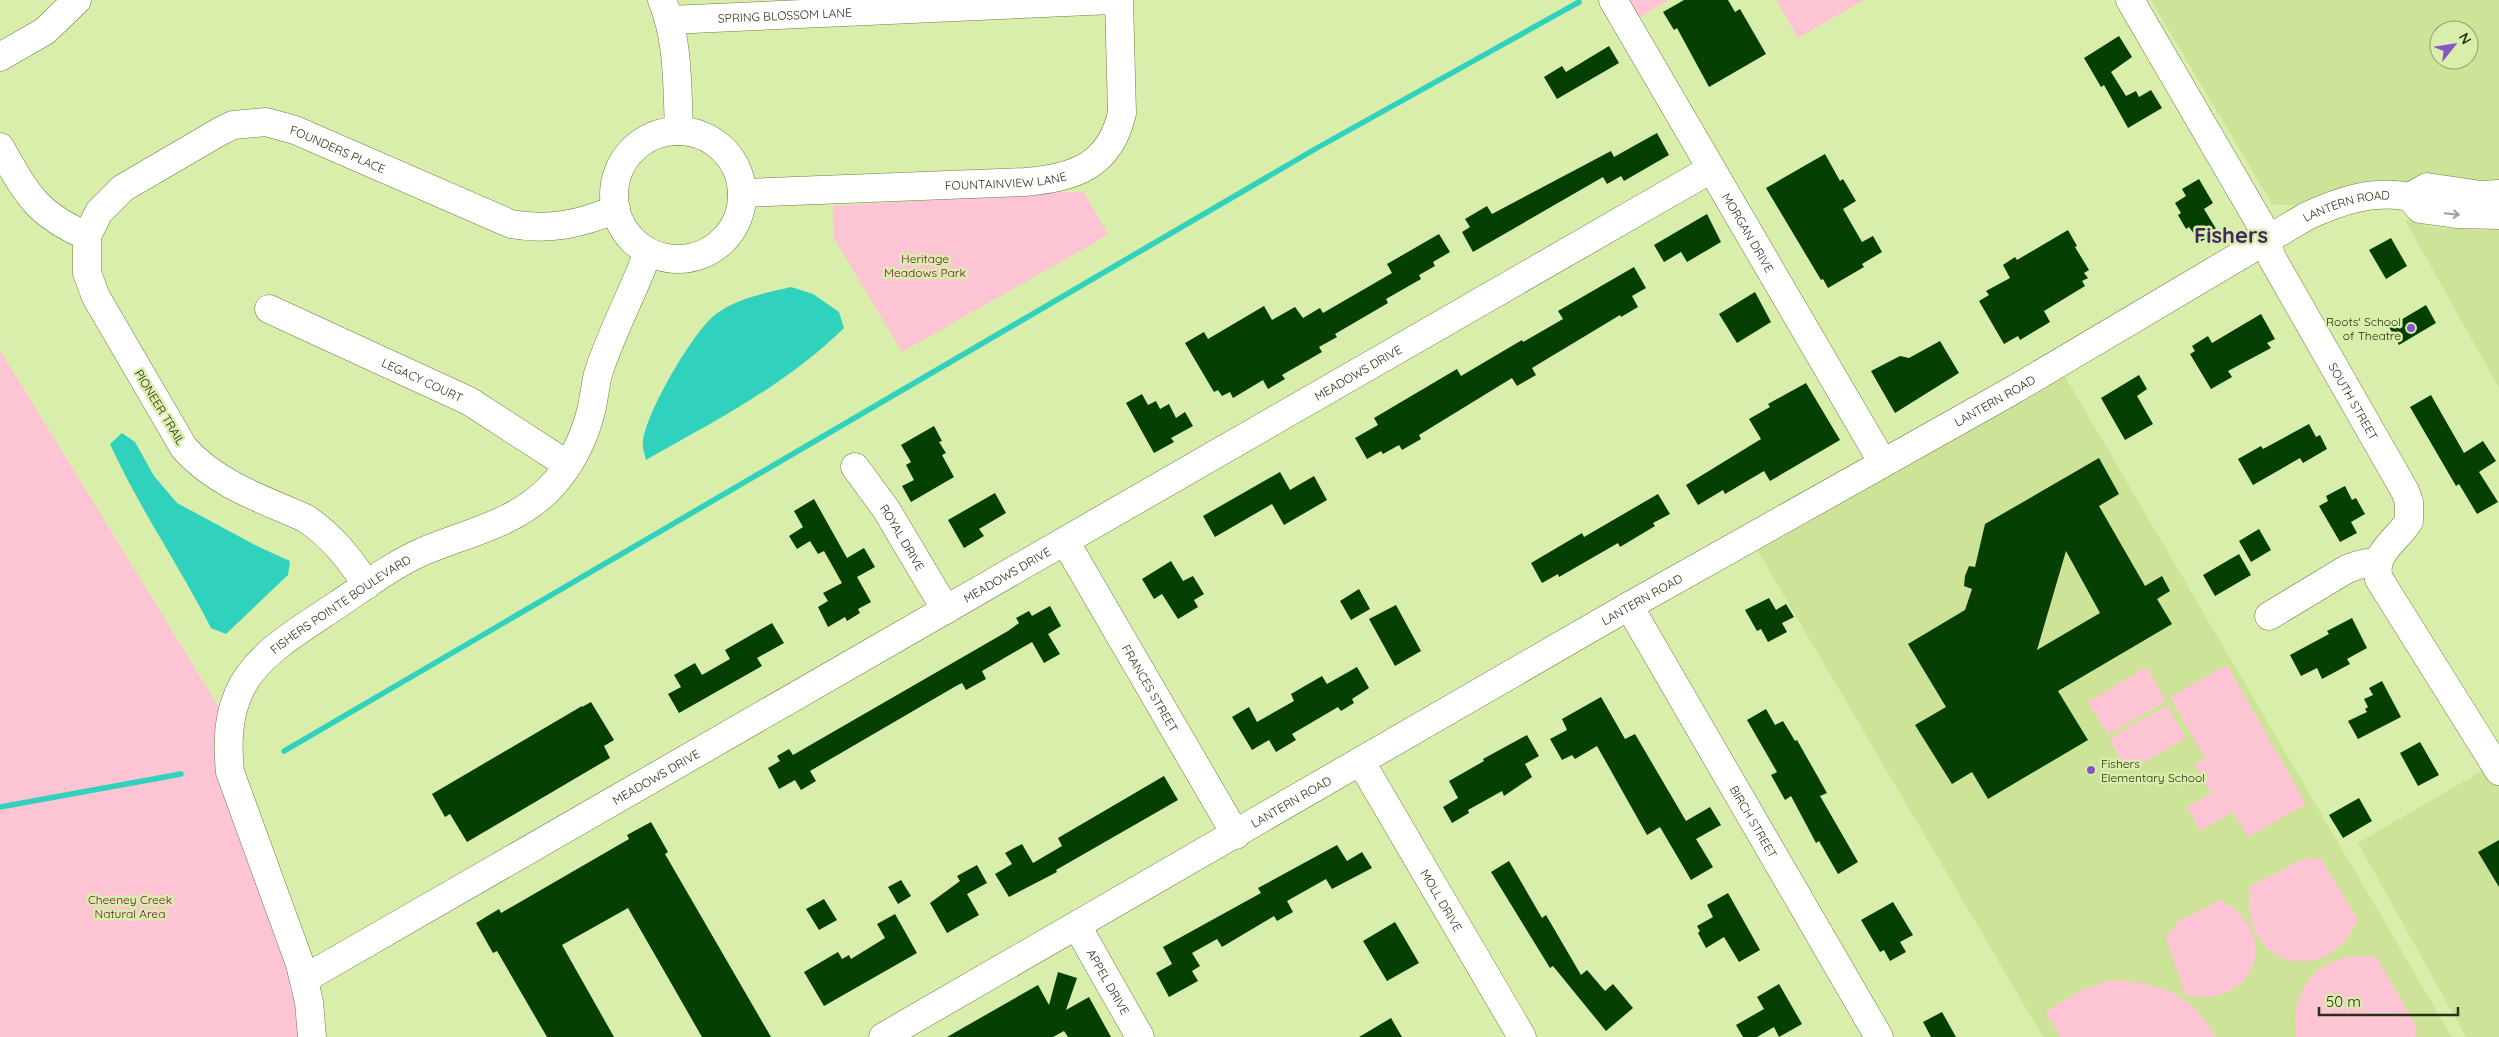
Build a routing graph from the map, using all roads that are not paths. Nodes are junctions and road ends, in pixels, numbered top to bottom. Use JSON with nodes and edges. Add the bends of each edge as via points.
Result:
{"nodes":[{"id":1,"x":77,"y":0,"type":"edge"},
{"id":2,"x":1112,"y":0,"type":"edge"},
{"id":3,"x":1119,"y":0,"type":"edge"},
{"id":4,"x":1613,"y":0,"type":"edge"},
{"id":5,"x":2130,"y":0,"type":"edge"},
{"id":6,"x":665,"y":10,"type":"edge"},
{"id":7,"x":0,"y":57,"type":"edge"},
{"id":8,"x":679,"y":131,"type":"junction"},
{"id":9,"x":0,"y":148,"type":"edge"},
{"id":10,"x":1711,"y":169,"type":"junction"},
{"id":11,"x":742,"y":193,"type":"junction"},
{"id":12,"x":2499,"y":194,"type":"edge"},
{"id":13,"x":2410,"y":197,"type":"junction"},
{"id":14,"x":616,"y":210,"type":"junction"},
{"id":15,"x":2499,"y":215,"type":"edge"},
{"id":16,"x":87,"y":236,"type":"junction"},
{"id":17,"x":2266,"y":240,"type":"junction"},
{"id":18,"x":648,"y":252,"type":"junction"},
{"id":19,"x":269,"y":309,"type":"dead end"},
{"id":20,"x":1883,"y":464,"type":"junction"},
{"id":21,"x":568,"y":465,"type":"junction"},
{"id":22,"x":855,"y":468,"type":"dead end"},
{"id":23,"x":1065,"y":541,"type":"junction"},
{"id":24,"x":2378,"y":562,"type":"junction"},
{"id":25,"x":367,"y":585,"type":"junction"},
{"id":26,"x":1629,"y":606,"type":"junction"},
{"id":27,"x":946,"y":610,"type":"junction"},
{"id":28,"x":2269,"y":616,"type":"dead end"},
{"id":29,"x":1361,"y":762,"type":"junction"},
{"id":30,"x":2498,"y":772,"type":"edge"},
{"id":31,"x":1236,"y":835,"type":"junction"},
{"id":32,"x":1076,"y":926,"type":"junction"},
{"id":33,"x":304,"y":979,"type":"junction"},
{"id":34,"x":312,"y":1037,"type":"edge"},
{"id":35,"x":884,"y":1037,"type":"edge"},
{"id":36,"x":1140,"y":1037,"type":"edge"},
{"id":37,"x":1522,"y":1037,"type":"edge"},
{"id":38,"x":1879,"y":1037,"type":"edge"}],
"edges":[{"from":1,"to":7,"type":"street","via":[[45,31]]},
{"from":2,"to":6,"type":"street","name":"SPRING BLOSSOM LANE"},
{"from":3,"to":11,"type":"street","name":"FOUNTAINVIEW LANE","via":[[1122,113],[1119,128],[1100,156],[1082,171],[1060,178],[1025,182]]},
{"from":4,"to":10,"type":"street","name":"MORGAN DRIVE"},
{"from":5,"to":17,"type":"street","name":"SOUTH STREET","via":[[2261,225]]},
{"from":6,"to":8,"type":"street","via":[[675,57]]},
{"from":8,"to":11,"type":"street","via":[[702,135],[722,148],[737,169]]},
{"from":8,"to":14,"type":"street","via":[[646,140],[628,155],[617,175]]},
{"from":9,"to":16,"type":"street","via":[[40,209]]},
{"from":10,"to":20,"type":"street","name":"MORGAN DRIVE"},
{"from":10,"to":23,"type":"street","name":"MEADOWS DRIVE"},
{"from":11,"to":18,"type":"street","via":[[739,218],[734,228],[713,249],[685,260],[660,258]]},
{"from":12,"to":13,"type":"street","name":"LANTERN ROAD","via":[[2481,195],[2428,188]]},
{"from":13,"to":15,"type":"street","name":"LANTERN ROAD","one_way":true,"via":[[2420,209]]},
{"from":13,"to":17,"type":"street","name":"LANTERN ROAD","via":[[2388,194],[2343,201],[2307,216]]},
{"from":14,"to":16,"type":"street","name":"FOUNDERS PLACE","via":[[560,226],[542,228],[510,224],[295,130],[266,122],[252,122],[219,132],[122,188],[99,212]]},
{"from":14,"to":18,"type":"street","via":[[624,230]]},
{"from":16,"to":25,"type":"street","name":"PIONEER TRAIL","via":[[87,273],[96,297],[184,448],[217,477],[316,525],[337,544]]},
{"from":17,"to":20,"type":"street","name":"LANTERN ROAD"},
{"from":17,"to":24,"type":"street","name":"SOUTH STREET","via":[[2272,258],[2409,502],[2409,521]]},
{"from":18,"to":21,"type":"street","name":"FISHERS POINTE BOULEVARD","via":[[598,375],[586,428]]},
{"from":19,"to":21,"type":"street","name":"LEGACY COURT","via":[[469,400]]},
{"from":20,"to":26,"type":"street","name":"LANTERN ROAD"},
{"from":21,"to":25,"type":"street","name":"FISHERS POINTE BOULEVARD","via":[[547,490],[519,512],[492,527],[408,559]]},
{"from":22,"to":27,"type":"street","name":"ROYAL DRIVE","via":[[886,509]]},
{"from":23,"to":27,"type":"street","name":"MEADOWS DRIVE"},
{"from":23,"to":31,"type":"street","name":"FRANCES STREET"},
{"from":24,"to":28,"type":"street","via":[[2348,569]]},
{"from":24,"to":30,"type":"street","via":[[2376,571],[2385,592]]},
{"from":25,"to":33,"type":"street","name":"FISHERS POINTE BOULEVARD","via":[[278,644],[260,661],[237,694],[229,728],[227,748],[232,784],[288,926]]},
{"from":26,"to":29,"type":"street","name":"LANTERN ROAD"},
{"from":26,"to":38,"type":"street","name":"BIRCH STREET"},
{"from":27,"to":33,"type":"street","name":"MEADOWS DRIVE"},
{"from":29,"to":31,"type":"street","name":"LANTERN ROAD"},
{"from":29,"to":37,"type":"street","name":"MOLL DRIVE"},
{"from":31,"to":32,"type":"street","name":"LANTERN ROAD"},
{"from":32,"to":35,"type":"street","name":"LANTERN ROAD"},
{"from":32,"to":36,"type":"street","name":"APPEL DRIVE"},
{"from":33,"to":34,"type":"street","name":"FISHERS POINTE BOULEVARD"}]}
